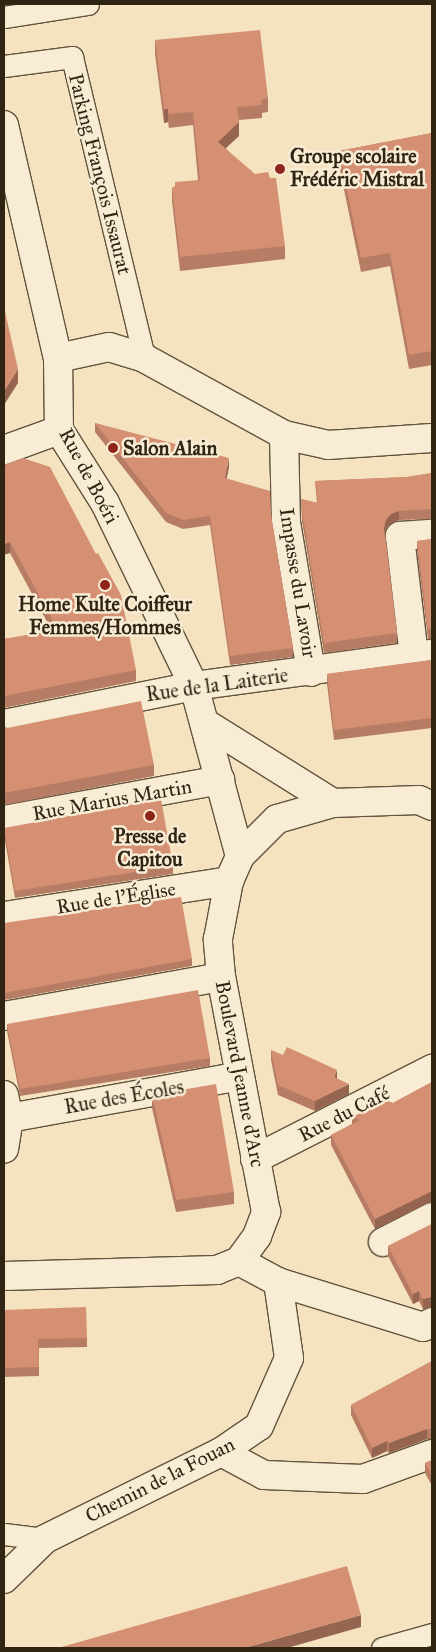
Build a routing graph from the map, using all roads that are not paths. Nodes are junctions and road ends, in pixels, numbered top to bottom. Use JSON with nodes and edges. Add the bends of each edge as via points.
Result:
{"nodes":[{"id":1,"x":88,"y":4,"type":"edge"},
{"id":2,"x":4,"y":17,"type":"edge"},
{"id":3,"x":4,"y":66,"type":"edge"},
{"id":4,"x":4,"y":125,"type":"edge"},
{"id":5,"x":58,"y":358,"type":"junction"},
{"id":6,"x":144,"y":358,"type":"junction"},
{"id":7,"x":59,"y":430,"type":"junction"},
{"id":8,"x":284,"y":435,"type":"junction"},
{"id":9,"x":432,"y":438,"type":"edge"},
{"id":10,"x":4,"y":450,"type":"edge"},
{"id":11,"x":432,"y":534,"type":"edge"},
{"id":12,"x":423,"y":655,"type":"edge"},
{"id":13,"x":311,"y":672,"type":"junction"},
{"id":14,"x":194,"y":686,"type":"junction"},
{"id":15,"x":4,"y":724,"type":"edge"},
{"id":16,"x":205,"y":724,"type":"junction"},
{"id":17,"x":220,"y":780,"type":"junction"},
{"id":18,"x":428,"y":800,"type":"edge"},
{"id":19,"x":333,"y":802,"type":"junction"},
{"id":20,"x":4,"y":820,"type":"edge"},
{"id":21,"x":240,"y":856,"type":"junction"},
{"id":22,"x":229,"y":881,"type":"junction"},
{"id":23,"x":4,"y":916,"type":"edge"},
{"id":24,"x":220,"y":977,"type":"junction"},
{"id":25,"x":4,"y":1016,"type":"edge"},
{"id":26,"x":432,"y":1069,"type":"edge"},
{"id":27,"x":239,"y":1076,"type":"junction"},
{"id":28,"x":6,"y":1106,"type":"edge"},
{"id":29,"x":4,"y":1149,"type":"edge"},
{"id":30,"x":256,"y":1159,"type":"junction"},
{"id":31,"x":432,"y":1217,"type":"edge"},
{"id":32,"x":383,"y":1242,"type":"dead end"},
{"id":33,"x":239,"y":1261,"type":"junction"},
{"id":34,"x":4,"y":1276,"type":"edge"},
{"id":35,"x":278,"y":1282,"type":"junction"},
{"id":36,"x":432,"y":1322,"type":"edge"},
{"id":37,"x":221,"y":1452,"type":"junction"},
{"id":38,"x":432,"y":1454,"type":"edge"},
{"id":39,"x":4,"y":1534,"type":"edge"},
{"id":40,"x":45,"y":1539,"type":"junction"},
{"id":41,"x":4,"y":1579,"type":"edge"},
{"id":42,"x":432,"y":1634,"type":"edge"},
{"id":43,"x":382,"y":1648,"type":"edge"}],
"edges":[{"from":1,"to":2,"type":"lane"},
{"from":3,"to":6,"type":"lane","name":"Parking François Issaurat","via":[[72,57]]},
{"from":4,"to":5,"type":"street","name":"Rue de Boéri"},
{"from":5,"to":6,"type":"street","via":[[109,347]]},
{"from":5,"to":7,"type":"street","name":"Rue de Boéri"},
{"from":6,"to":8,"type":"street"},
{"from":7,"to":10,"type":"street"},
{"from":7,"to":14,"type":"street","name":"Rue de Boéri","via":[[104,503]]},
{"from":8,"to":9,"type":"street","via":[[328,445]]},
{"from":8,"to":13,"type":"street","name":"Impasse du Lavoir","via":[[286,522]]},
{"from":11,"to":12,"type":"street","via":[[400,536]]},
{"from":12,"to":13,"type":"street","name":"Rue de la Laiterie"},
{"from":13,"to":14,"type":"street","name":"Rue de la Laiterie"},
{"from":14,"to":15,"type":"street","name":"Rue de la Laiterie"},
{"from":14,"to":16,"type":"street","name":"Rue de Boéri"},
{"from":16,"to":17,"type":"street","name":"Rue de Boéri"},
{"from":16,"to":19,"type":"street"},
{"from":17,"to":20,"type":"street","name":"Rue Marius Martin"},
{"from":17,"to":21,"type":"street","name":"Rue de Boéri"},
{"from":18,"to":19,"type":"street","name":"Boulevard Jeanne d'Arc"},
{"from":19,"to":21,"type":"street","name":"Boulevard Jeanne d'Arc","via":[[277,819]]},
{"from":21,"to":22,"type":"street","name":"Boulevard Jeanne d'Arc"},
{"from":22,"to":23,"type":"street","name":"Rue de l'Église"},
{"from":22,"to":24,"type":"street","name":"Boulevard Jeanne d'Arc","via":[[218,938]]},
{"from":24,"to":25,"type":"street"},
{"from":24,"to":27,"type":"street","name":"Boulevard Jeanne d'Arc"},
{"from":26,"to":30,"type":"street","name":"Rue du Café"},
{"from":27,"to":28,"type":"street","name":"Rue des Écoles"},
{"from":27,"to":30,"type":"street","name":"Boulevard Jeanne d'Arc"},
{"from":28,"to":29,"type":"street"},
{"from":30,"to":33,"type":"street","name":"Boulevard Jeanne d'Arc","via":[[266,1212],[257,1236]]},
{"from":31,"to":32,"type":"street"},
{"from":33,"to":34,"type":"street","via":[[217,1270]]},
{"from":33,"to":35,"type":"street"},
{"from":35,"to":36,"type":"street","via":[[423,1327]]},
{"from":35,"to":37,"type":"street","name":"Chemin de la Fouan","via":[[289,1358],[259,1426]]},
{"from":37,"to":38,"type":"street","via":[[264,1475],[363,1479]]},
{"from":37,"to":40,"type":"street","name":"Chemin de la Fouan"},
{"from":39,"to":40,"type":"lane"},
{"from":40,"to":41,"type":"street","name":"Chemin de la Fouan"},
{"from":42,"to":43,"type":"lane"}]}
